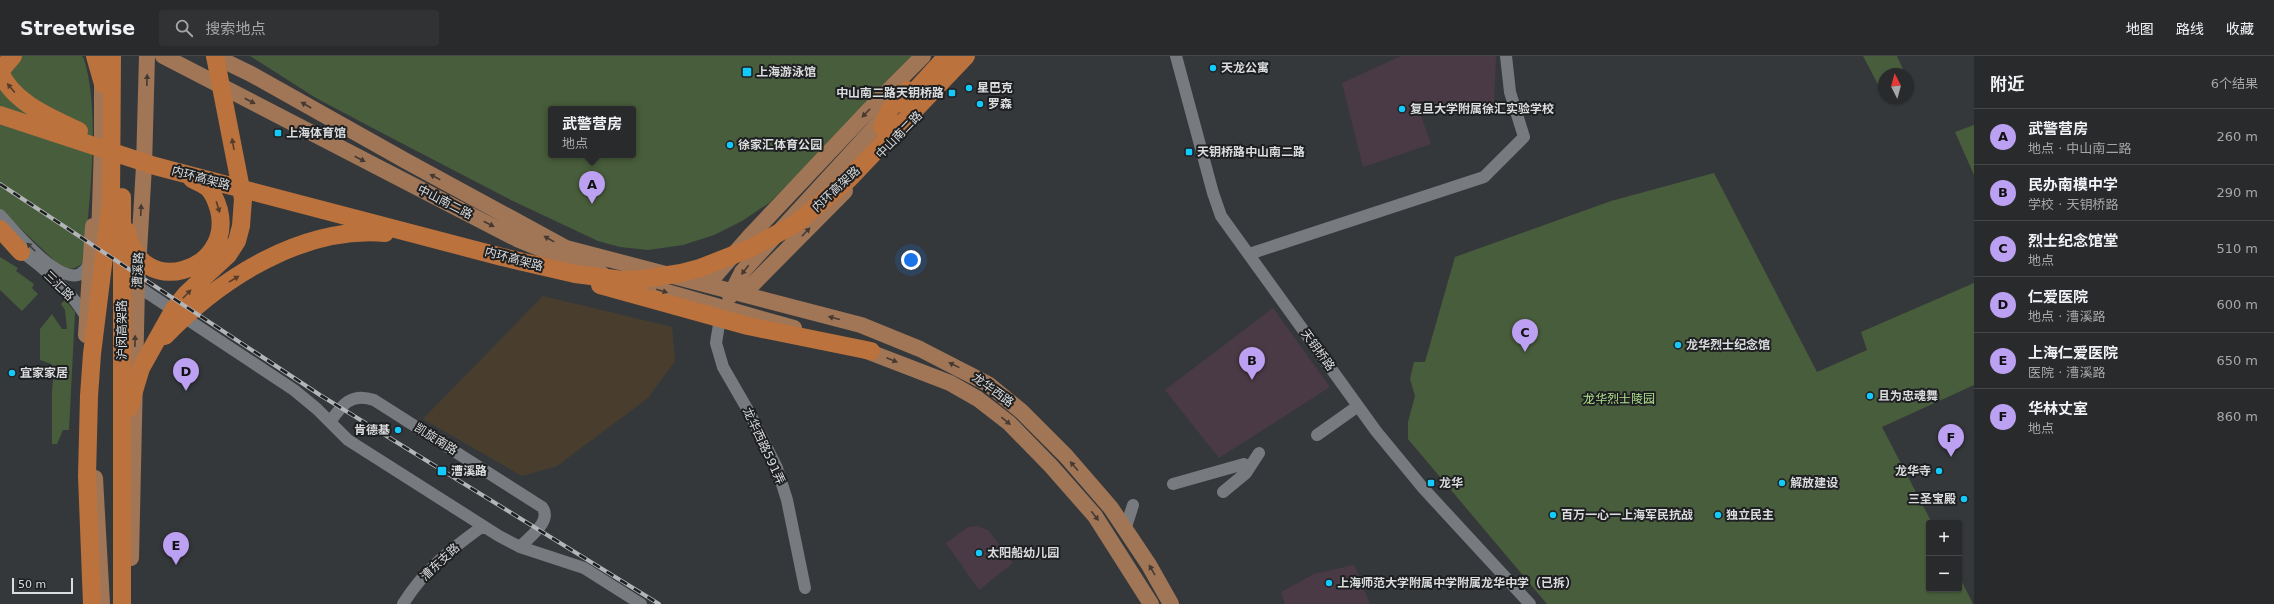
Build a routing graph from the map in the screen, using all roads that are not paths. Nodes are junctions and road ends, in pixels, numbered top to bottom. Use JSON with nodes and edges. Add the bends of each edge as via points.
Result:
{"nodes":[{"id":1,"x":13,"y":56,"type":"edge"},
{"id":2,"x":95,"y":56,"type":"edge"},
{"id":3,"x":101,"y":56,"type":"edge"},
{"id":4,"x":112,"y":56,"type":"edge"},
{"id":5,"x":122,"y":56,"type":"edge"},
{"id":6,"x":147,"y":56,"type":"edge"},
{"id":7,"x":163,"y":56,"type":"edge"},
{"id":8,"x":215,"y":56,"type":"edge"},
{"id":9,"x":947,"y":56,"type":"edge"},
{"id":10,"x":966,"y":56,"type":"edge"},
{"id":11,"x":976,"y":56,"type":"edge"},
{"id":12,"x":1176,"y":56,"type":"edge"},
{"id":13,"x":1506,"y":56,"type":"edge"},
{"id":14,"x":933,"y":58,"type":"edge"},
{"id":15,"x":0,"y":71,"type":"edge"},
{"id":16,"x":104,"y":84,"type":"junction"},
{"id":17,"x":0,"y":105,"type":"edge"},
{"id":18,"x":0,"y":115,"type":"edge"},
{"id":19,"x":882,"y":127,"type":"junction"},
{"id":20,"x":79,"y":130,"type":"junction"},
{"id":21,"x":107,"y":149,"type":"junction"},
{"id":22,"x":167,"y":169,"type":"junction"},
{"id":23,"x":117,"y":201,"type":"junction"},
{"id":24,"x":0,"y":216,"type":"edge"},
{"id":25,"x":0,"y":229,"type":"edge"},
{"id":26,"x":429,"y":237,"type":"junction"},
{"id":27,"x":0,"y":238,"type":"edge"},
{"id":28,"x":21,"y":252,"type":"junction"},
{"id":29,"x":1249,"y":254,"type":"junction"},
{"id":30,"x":91,"y":257,"type":"junction"},
{"id":31,"x":544,"y":267,"type":"junction"},
{"id":32,"x":707,"y":285,"type":"junction"},
{"id":33,"x":137,"y":286,"type":"junction"},
{"id":34,"x":97,"y":292,"type":"junction"},
{"id":35,"x":732,"y":292,"type":"junction"},
{"id":36,"x":721,"y":309,"type":"junction"},
{"id":37,"x":88,"y":320,"type":"junction"},
{"id":38,"x":91,"y":350,"type":"junction"},
{"id":39,"x":151,"y":350,"type":"junction"},
{"id":40,"x":871,"y":352,"type":"junction"},
{"id":41,"x":1358,"y":406,"type":"junction"},
{"id":42,"x":330,"y":422,"type":"junction"},
{"id":43,"x":1317,"y":435,"type":"dead end"},
{"id":44,"x":1259,"y":453,"type":"dead end"},
{"id":45,"x":122,"y":458,"type":"junction"},
{"id":46,"x":1244,"y":464,"type":"dead end"},
{"id":47,"x":1173,"y":484,"type":"dead end"},
{"id":48,"x":1223,"y":492,"type":"dead end"},
{"id":49,"x":1133,"y":505,"type":"dead end"},
{"id":50,"x":483,"y":526,"type":"junction"},
{"id":51,"x":1125,"y":530,"type":"junction"},
{"id":52,"x":520,"y":547,"type":"junction"},
{"id":53,"x":805,"y":588,"type":"dead end"},
{"id":54,"x":86,"y":604,"type":"edge"},
{"id":55,"x":92,"y":604,"type":"edge"},
{"id":56,"x":102,"y":604,"type":"edge"},
{"id":57,"x":109,"y":604,"type":"edge"},
{"id":58,"x":122,"y":604,"type":"edge"},
{"id":59,"x":130,"y":604,"type":"edge"},
{"id":60,"x":403,"y":604,"type":"edge"},
{"id":61,"x":641,"y":604,"type":"edge"},
{"id":62,"x":1151,"y":604,"type":"edge"},
{"id":63,"x":1171,"y":604,"type":"edge"},
{"id":64,"x":1530,"y":604,"type":"edge"}],
"edges":[{"from":1,"to":15,"type":"highway"},
{"from":2,"to":16,"type":"highway"},
{"from":3,"to":16,"type":"highway"},
{"from":3,"to":21,"type":"main road"},
{"from":4,"to":21,"type":"highway"},
{"from":5,"to":23,"type":"highway","name":"沪闵高架路"},
{"from":33,"to":6,"type":"main road","name":"漕溪路","one_way":true},
{"from":7,"to":36,"type":"main road","name":"中山南二路","one_way":true,"via":[[517,239],[603,274]]},
{"from":32,"to":8,"type":"main road","name":"中山南二路","one_way":true,"via":[[566,248]]},
{"from":39,"to":8,"type":"highway","one_way":true,"via":[[174,309],[186,294],[228,255],[237,241],[241,226],[243,198]]},
{"from":9,"to":19,"type":"highway","name":"内环高架路"},
{"from":10,"to":31,"type":"highway","name":"内环高架路","via":[[848,180],[796,224],[769,240],[700,268],[662,277],[623,280],[598,278]]},
{"from":35,"to":11,"type":"main road","name":"中山南二路","one_way":true,"via":[[753,284],[778,260]]},
{"from":12,"to":29,"type":"street","name":"天钥桥路","via":[[1212,193],[1221,216]]},
{"from":13,"to":29,"type":"street","via":[[1510,92],[1524,137],[1484,177]]},
{"from":14,"to":19,"type":"highway","via":[[890,109]]},
{"from":14,"to":32,"type":"main road","one_way":true,"via":[[868,111]]},
{"from":14,"to":35,"type":"main road","name":"中山南二路","one_way":true,"via":[[742,272]]},
{"from":20,"to":15,"type":"highway","one_way":true,"via":[[19,97]]},
{"from":16,"to":21,"type":"highway"},
{"from":17,"to":20,"type":"highway","name":"内环高架路"},
{"from":18,"to":22,"type":"highway","name":"内环高架路"},
{"from":19,"to":20,"type":"highway","name":"内环高架路","via":[[840,173],[791,214],[767,229],[699,258],[654,267],[628,268],[575,262],[539,254],[214,170]]},
{"from":21,"to":23,"type":"highway"},
{"from":21,"to":30,"type":"main road","via":[[97,163]]},
{"from":21,"to":34,"type":"main road"},
{"from":22,"to":23,"type":"highway","one_way":true,"via":[[208,188],[218,206],[221,222],[218,238],[210,254],[196,265],[182,272],[173,272],[154,269],[145,263],[137,256],[129,241]]},
{"from":22,"to":26,"type":"highway","name":"内环高架路"},
{"from":23,"to":45,"type":"highway","name":"沪闵高架路"},
{"from":23,"to":55,"type":"highway","via":[[92,354],[89,396],[87,476]]},
{"from":23,"to":57,"type":"highway","name":"沪闵高架路"},
{"from":30,"to":24,"type":"street","name":"三汇路","one_way":true,"via":[[83,272],[74,276],[64,275],[41,257]]},
{"from":25,"to":28,"type":"highway"},
{"from":26,"to":31,"type":"highway","name":"内环高架路"},
{"from":39,"to":26,"type":"highway","one_way":true,"via":[[174,326],[225,284],[294,247],[354,232]]},
{"from":27,"to":28,"type":"street","name":"三汇路"},
{"from":28,"to":37,"type":"street","name":"三汇路","via":[[68,294]]},
{"from":29,"to":41,"type":"street","name":"天钥桥路"},
{"from":30,"to":37,"type":"main road"},
{"from":31,"to":40,"type":"highway","via":[[683,310]]},
{"from":32,"to":35,"type":"main road","name":"中山南二路"},
{"from":33,"to":42,"type":"street","via":[[294,390]]},
{"from":59,"to":33,"type":"main road","name":"漕溪路","one_way":true},
{"from":34,"to":37,"type":"main road"},
{"from":34,"to":38,"type":"main road"},
{"from":35,"to":36,"type":"main road","name":"中山南二路"},
{"from":51,"to":35,"type":"main road","name":"龙华西路","one_way":true,"via":[[1111,508],[1066,456],[1022,411],[988,384],[920,349],[861,325]]},
{"from":36,"to":40,"type":"main road","name":"龙华西路"},
{"from":36,"to":53,"type":"street","name":"龙华西路591弄","via":[[716,343],[723,367],[750,412],[777,468],[787,500]]},
{"from":37,"to":38,"type":"main road"},
{"from":38,"to":54,"type":"main road","via":[[82,375]]},
{"from":38,"to":56,"type":"main road"},
{"from":39,"to":45,"type":"highway","via":[[132,394]]},
{"from":40,"to":62,"type":"main road","name":"龙华西路","one_way":true,"via":[[950,383],[978,399],[1009,423],[1095,516]]},
{"from":41,"to":43,"type":"street"},
{"from":41,"to":64,"type":"street","name":"天钥桥路","via":[[1423,488]]},
{"from":42,"to":50,"type":"street","via":[[348,440]]},
{"from":42,"to":52,"type":"street","name":"凯旋南路","via":[[352,398],[366,397],[374,400],[542,507],[544,521]]},
{"from":44,"to":48,"type":"street","via":[[1246,474]]},
{"from":45,"to":58,"type":"highway","name":"沪闵高架路"},
{"from":46,"to":47,"type":"street"},
{"from":49,"to":51,"type":"street"},
{"from":50,"to":52,"type":"street"},
{"from":50,"to":60,"type":"street","name":"漕东支路","via":[[438,560],[420,579]]},
{"from":63,"to":51,"type":"main road","name":"龙华西路","one_way":true},
{"from":52,"to":61,"type":"street","via":[[584,568]]}]}
